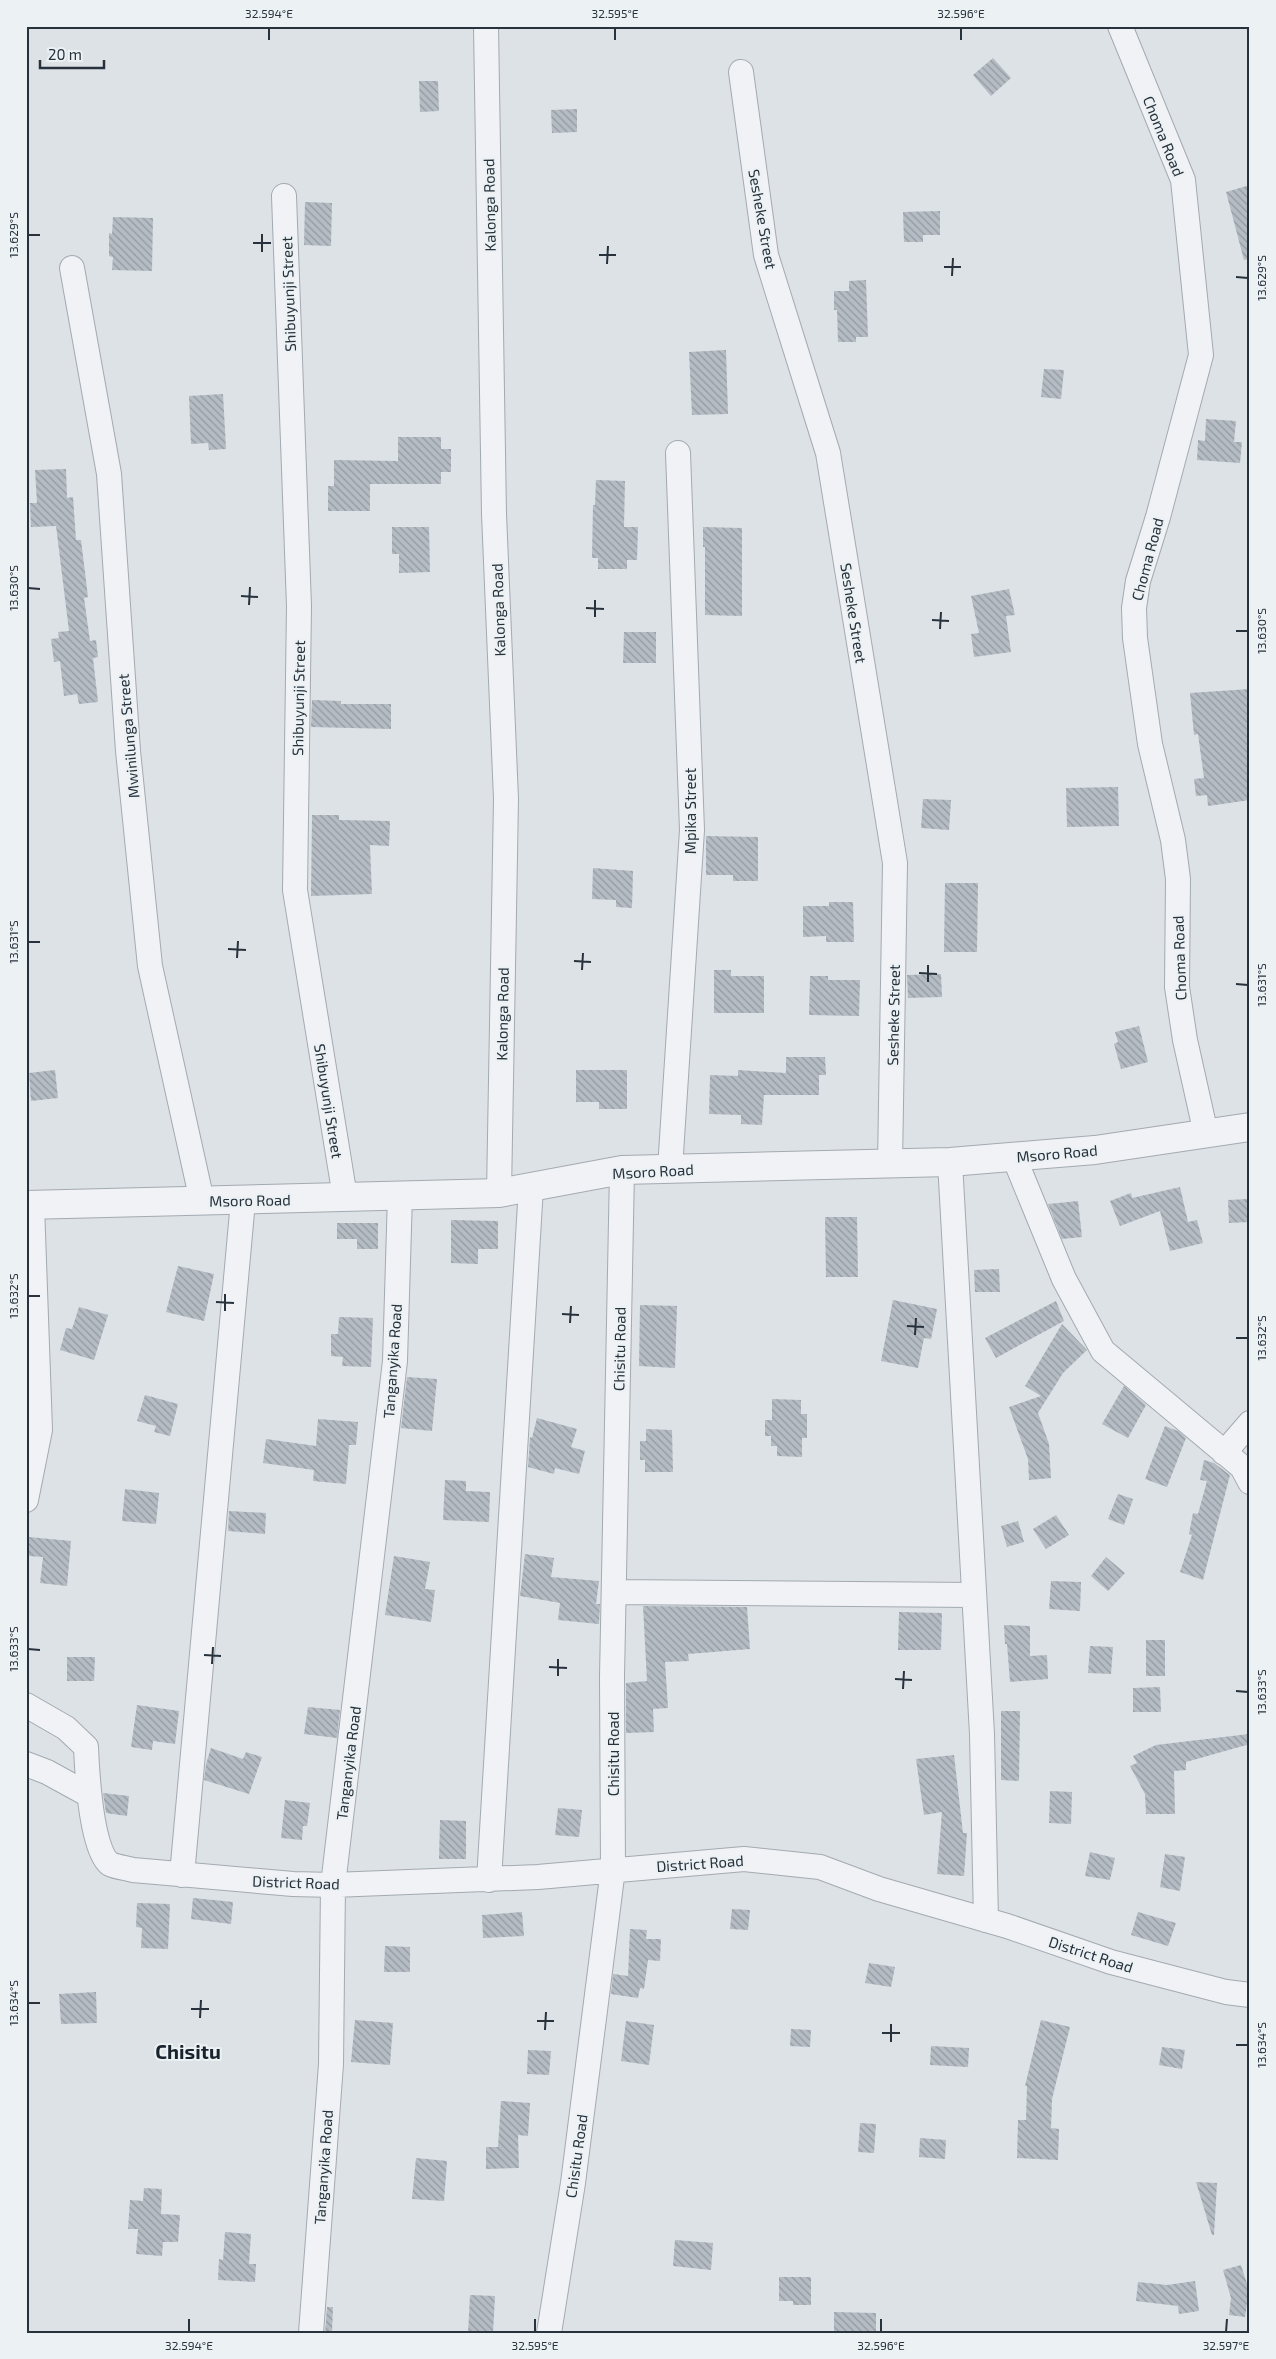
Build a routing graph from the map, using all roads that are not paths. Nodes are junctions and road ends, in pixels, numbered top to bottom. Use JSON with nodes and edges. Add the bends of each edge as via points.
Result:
{"nodes":[{"id":1,"x":486,"y":26,"type":"edge"},
{"id":2,"x":1120,"y":26,"type":"edge"},
{"id":3,"x":741,"y":72,"type":"dead end"},
{"id":4,"x":284,"y":196,"type":"dead end"},
{"id":5,"x":72,"y":268,"type":"dead end"},
{"id":6,"x":678,"y":454,"type":"dead end"},
{"id":7,"x":1250,"y":1127,"type":"edge"},
{"id":8,"x":1206,"y":1134,"type":"junction"},
{"id":9,"x":1014,"y":1157,"type":"junction"},
{"id":10,"x":950,"y":1162,"type":"junction"},
{"id":11,"x":890,"y":1164,"type":"junction"},
{"id":12,"x":670,"y":1169,"type":"junction"},
{"id":13,"x":622,"y":1170,"type":"junction"},
{"id":14,"x":531,"y":1187,"type":"junction"},
{"id":15,"x":500,"y":1193,"type":"junction"},
{"id":16,"x":400,"y":1196,"type":"junction"},
{"id":17,"x":345,"y":1197,"type":"junction"},
{"id":18,"x":202,"y":1201,"type":"junction"},
{"id":19,"x":243,"y":1201,"type":"junction"},
{"id":20,"x":29,"y":1205,"type":"edge"},
{"id":21,"x":1250,"y":1423,"type":"edge"},
{"id":22,"x":1224,"y":1453,"type":"junction"},
{"id":23,"x":1250,"y":1482,"type":"edge"},
{"id":24,"x":26,"y":1500,"type":"edge"},
{"id":25,"x":614,"y":1592,"type":"junction"},
{"id":26,"x":974,"y":1595,"type":"junction"},
{"id":27,"x":26,"y":1705,"type":"edge"},
{"id":28,"x":26,"y":1764,"type":"edge"},
{"id":29,"x":89,"y":1794,"type":"junction"},
{"id":30,"x":613,"y":1869,"type":"junction"},
{"id":31,"x":182,"y":1875,"type":"junction"},
{"id":32,"x":489,"y":1880,"type":"junction"},
{"id":33,"x":333,"y":1885,"type":"junction"},
{"id":34,"x":986,"y":1920,"type":"junction"},
{"id":35,"x":1250,"y":1995,"type":"edge"},
{"id":36,"x":311,"y":2333,"type":"edge"},
{"id":37,"x":549,"y":2333,"type":"edge"}],
"edges":[{"from":1,"to":15,"type":"street","name":"Kalonga Road","via":[[494,514],[506,799]]},
{"from":2,"to":8,"type":"street","name":"Choma Road","via":[[1182,180],[1201,355],[1138,581],[1134,608],[1135,638],[1150,744],[1173,840],[1178,879],[1176,934],[1180,1005]]},
{"from":3,"to":11,"type":"street","name":"Sesheke Street","via":[[766,255],[828,453],[895,863]]},
{"from":4,"to":17,"type":"street","name":"Shibuyunji Street","via":[[299,606],[295,890]]},
{"from":5,"to":18,"type":"street","name":"Mwinilunga Street","via":[[109,474],[128,751],[150,966]]},
{"from":6,"to":12,"type":"street","name":"Mpika Street","via":[[692,830]]},
{"from":7,"to":8,"type":"street","name":"Msoro Road"},
{"from":8,"to":9,"type":"street","name":"Msoro Road","via":[[1095,1150]]},
{"from":9,"to":10,"type":"street","name":"Msoro Road"},
{"from":9,"to":22,"type":"street","via":[[1064,1279],[1103,1351]]},
{"from":10,"to":11,"type":"street","name":"Msoro Road"},
{"from":10,"to":26,"type":"street"},
{"from":11,"to":12,"type":"street","name":"Msoro Road"},
{"from":12,"to":13,"type":"street","name":"Msoro Road"},
{"from":13,"to":14,"type":"street","name":"Msoro Road"},
{"from":13,"to":25,"type":"street","name":"Chisitu Road"},
{"from":14,"to":15,"type":"street","name":"Msoro Road"},
{"from":14,"to":32,"type":"street"},
{"from":15,"to":16,"type":"street","name":"Msoro Road"},
{"from":16,"to":17,"type":"street","name":"Msoro Road"},
{"from":16,"to":33,"type":"street","name":"Tanganyika Road","via":[[395,1361]]},
{"from":17,"to":19,"type":"street","name":"Msoro Road"},
{"from":18,"to":19,"type":"street","name":"Msoro Road"},
{"from":18,"to":20,"type":"street","name":"Msoro Road"},
{"from":19,"to":31,"type":"street"},
{"from":20,"to":24,"type":"street","via":[[40,1430]]},
{"from":21,"to":22,"type":"street"},
{"from":22,"to":23,"type":"street","via":[[1242,1467]]},
{"from":25,"to":26,"type":"street"},
{"from":25,"to":30,"type":"street","name":"Chisitu Road"},
{"from":26,"to":34,"type":"street","via":[[982,1734]]},
{"from":27,"to":29,"type":"street","name":"District Road","via":[[66,1728],[86,1747]]},
{"from":28,"to":29,"type":"street"},
{"from":29,"to":31,"type":"street","name":"District Road","via":[[99,1848],[110,1864]]},
{"from":30,"to":32,"type":"street","name":"District Road"},
{"from":30,"to":34,"type":"street","name":"District Road","via":[[744,1859],[820,1867],[879,1889]]},
{"from":30,"to":37,"type":"street","name":"Chisitu Road","via":[[574,2183]]},
{"from":31,"to":33,"type":"street","name":"District Road"},
{"from":32,"to":33,"type":"street","name":"District Road"},
{"from":33,"to":36,"type":"street","name":"Tanganyika Road","via":[[331,2064]]},
{"from":34,"to":35,"type":"street","name":"District Road","via":[[1111,1962],[1226,1992]]}]}
